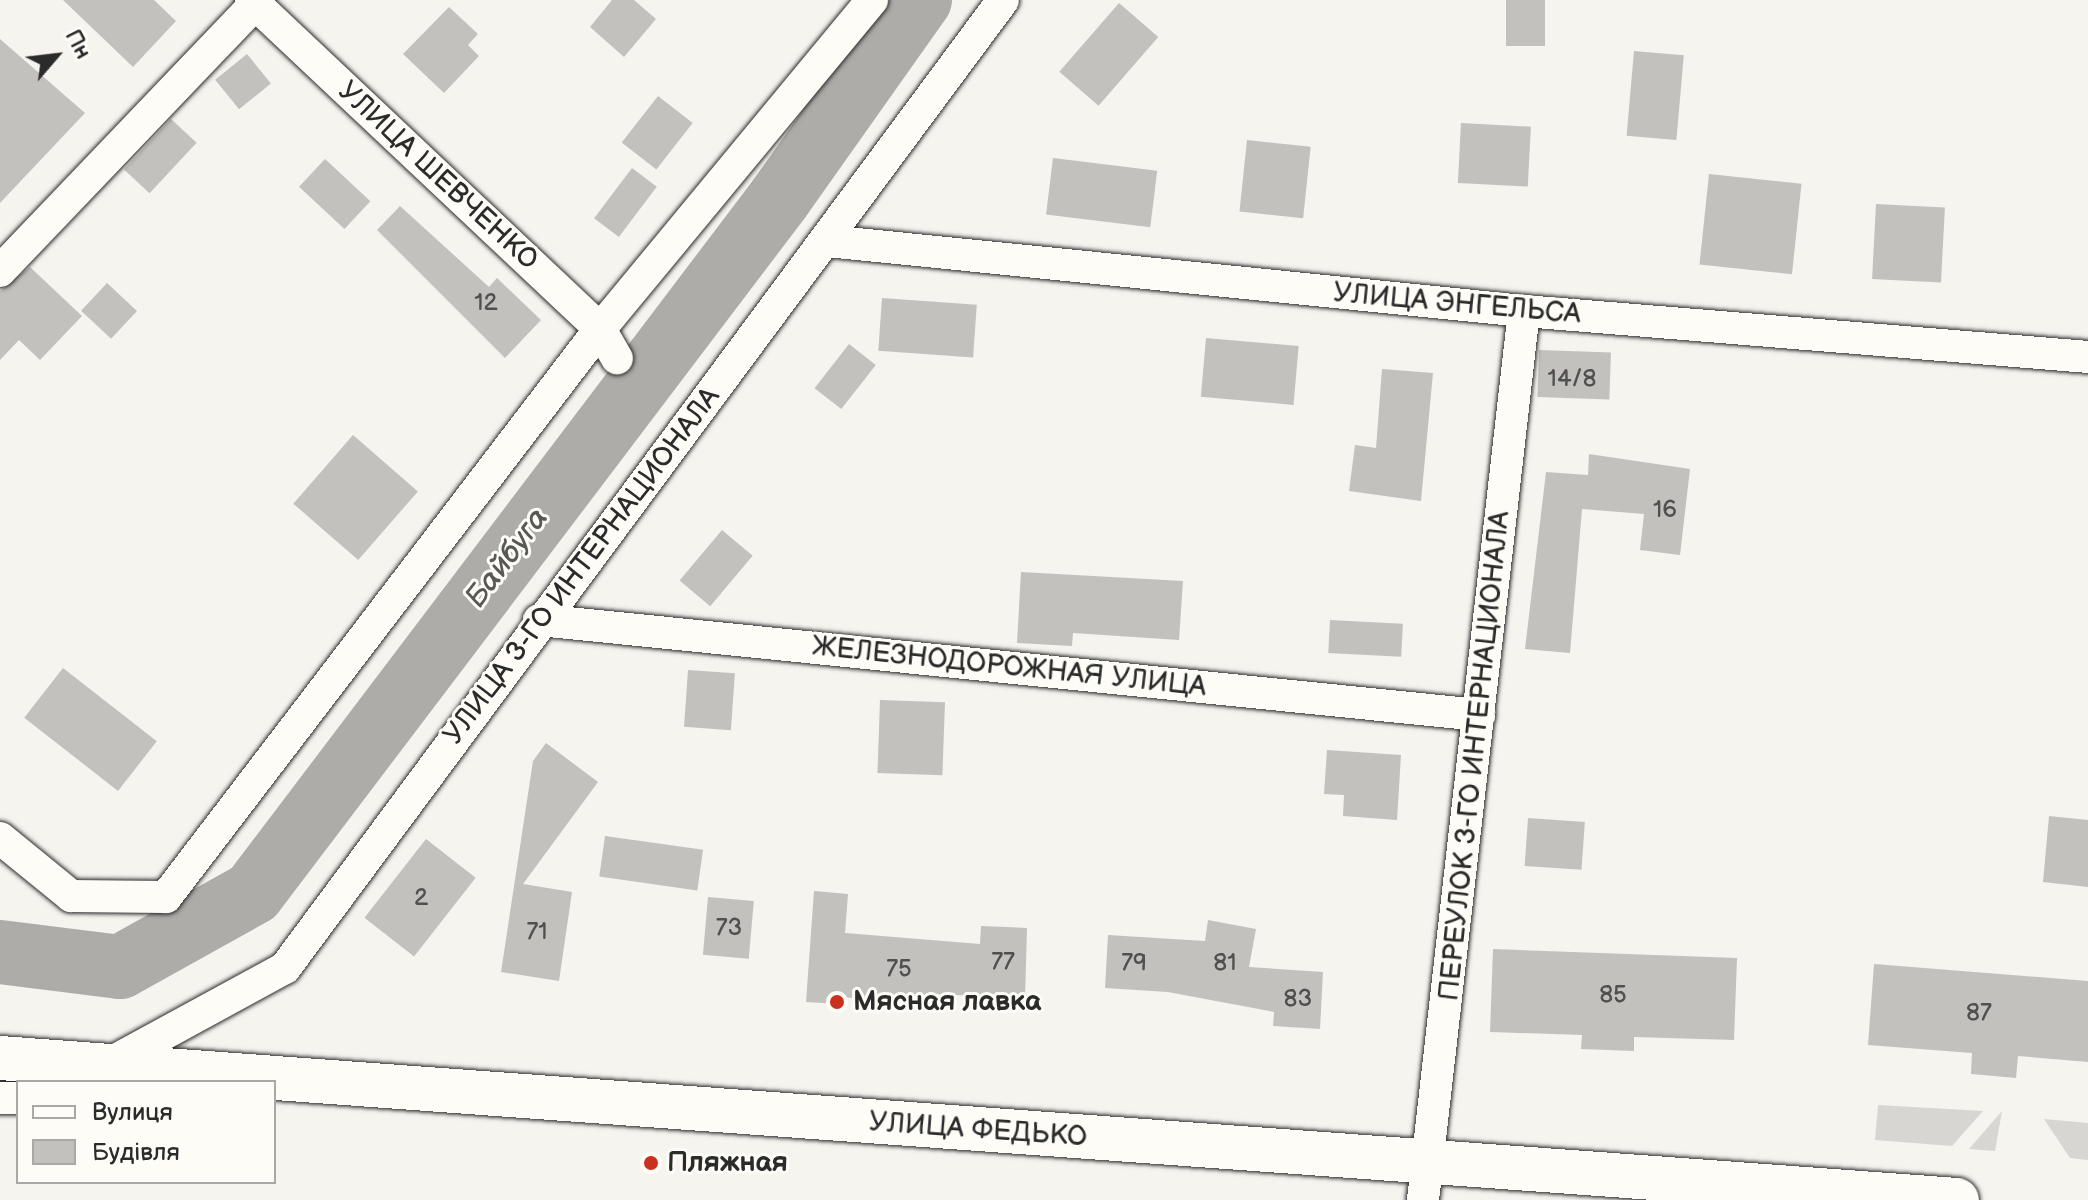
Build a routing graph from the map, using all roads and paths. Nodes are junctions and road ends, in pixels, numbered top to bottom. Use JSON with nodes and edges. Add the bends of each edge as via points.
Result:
{"nodes":[{"id":1,"x":872,"y":0,"type":"edge"},
{"id":2,"x":1003,"y":0,"type":"edge"},
{"id":3,"x":255,"y":1,"type":"edge"},
{"id":4,"x":827,"y":241,"type":"junction"},
{"id":5,"x":0,"y":271,"type":"edge"},
{"id":6,"x":1524,"y":311,"type":"junction"},
{"id":7,"x":600,"y":329,"type":"junction"},
{"id":8,"x":2088,"y":357,"type":"edge"},
{"id":9,"x":617,"y":358,"type":"dead end"},
{"id":10,"x":539,"y":620,"type":"junction"},
{"id":11,"x":1479,"y":715,"type":"junction"},
{"id":12,"x":0,"y":838,"type":"edge"},
{"id":13,"x":0,"y":1058,"type":"edge"},
{"id":14,"x":82,"y":1071,"type":"edge"},
{"id":15,"x":191,"y":1080,"type":"edge"},
{"id":16,"x":276,"y":1087,"type":"edge"},
{"id":17,"x":1426,"y":1182,"type":"edge"},
{"id":18,"x":1957,"y":1200,"type":"edge"}],
"edges":[{"from":1,"to":7,"type":"street"},
{"from":2,"to":4,"type":"street","name":"УЛИЦА 3-ГО ИНТЕРНАЦИОНАЛА"},
{"from":3,"to":5,"type":"street"},
{"from":3,"to":7,"type":"street","name":"УЛИЦА ШЕВЧЕНКО"},
{"from":4,"to":6,"type":"street","name":"УЛИЦА ЭНГЕЛЬСА"},
{"from":4,"to":10,"type":"street","name":"УЛИЦА 3-ГО ИНТЕРНАЦИОНАЛА"},
{"from":6,"to":8,"type":"street","name":"УЛИЦА ЭНГЕЛЬСА"},
{"from":6,"to":11,"type":"street","name":"ПЕРЕУЛОК 3-ГО ИНТЕРНАЦИОНАЛА"},
{"from":7,"to":9,"type":"street","name":"УЛИЦА ШЕВЧЕНКО"},
{"from":7,"to":12,"type":"street","via":[[166,897],[71,896]]},
{"from":10,"to":11,"type":"street","name":"ЖЕЛЕЗНОДОРОЖНАЯ УЛИЦА"},
{"from":10,"to":14,"type":"street","name":"УЛИЦА 3-ГО ИНТЕРНАЦИОНАЛА","via":[[285,968]]},
{"from":11,"to":17,"type":"street","name":"ПЕРЕУЛОК 3-ГО ИНТЕРНАЦИОНАЛА"},
{"from":13,"to":14,"type":"main road","name":"УЛИЦА ФЕДЬКО"},
{"from":14,"to":15,"type":"main road","name":"УЛИЦА ФЕДЬКО"},
{"from":16,"to":17,"type":"main road","name":"УЛИЦА ФЕДЬКО"},
{"from":17,"to":18,"type":"main road","name":"УЛИЦА ФЕДЬКО"}]}
